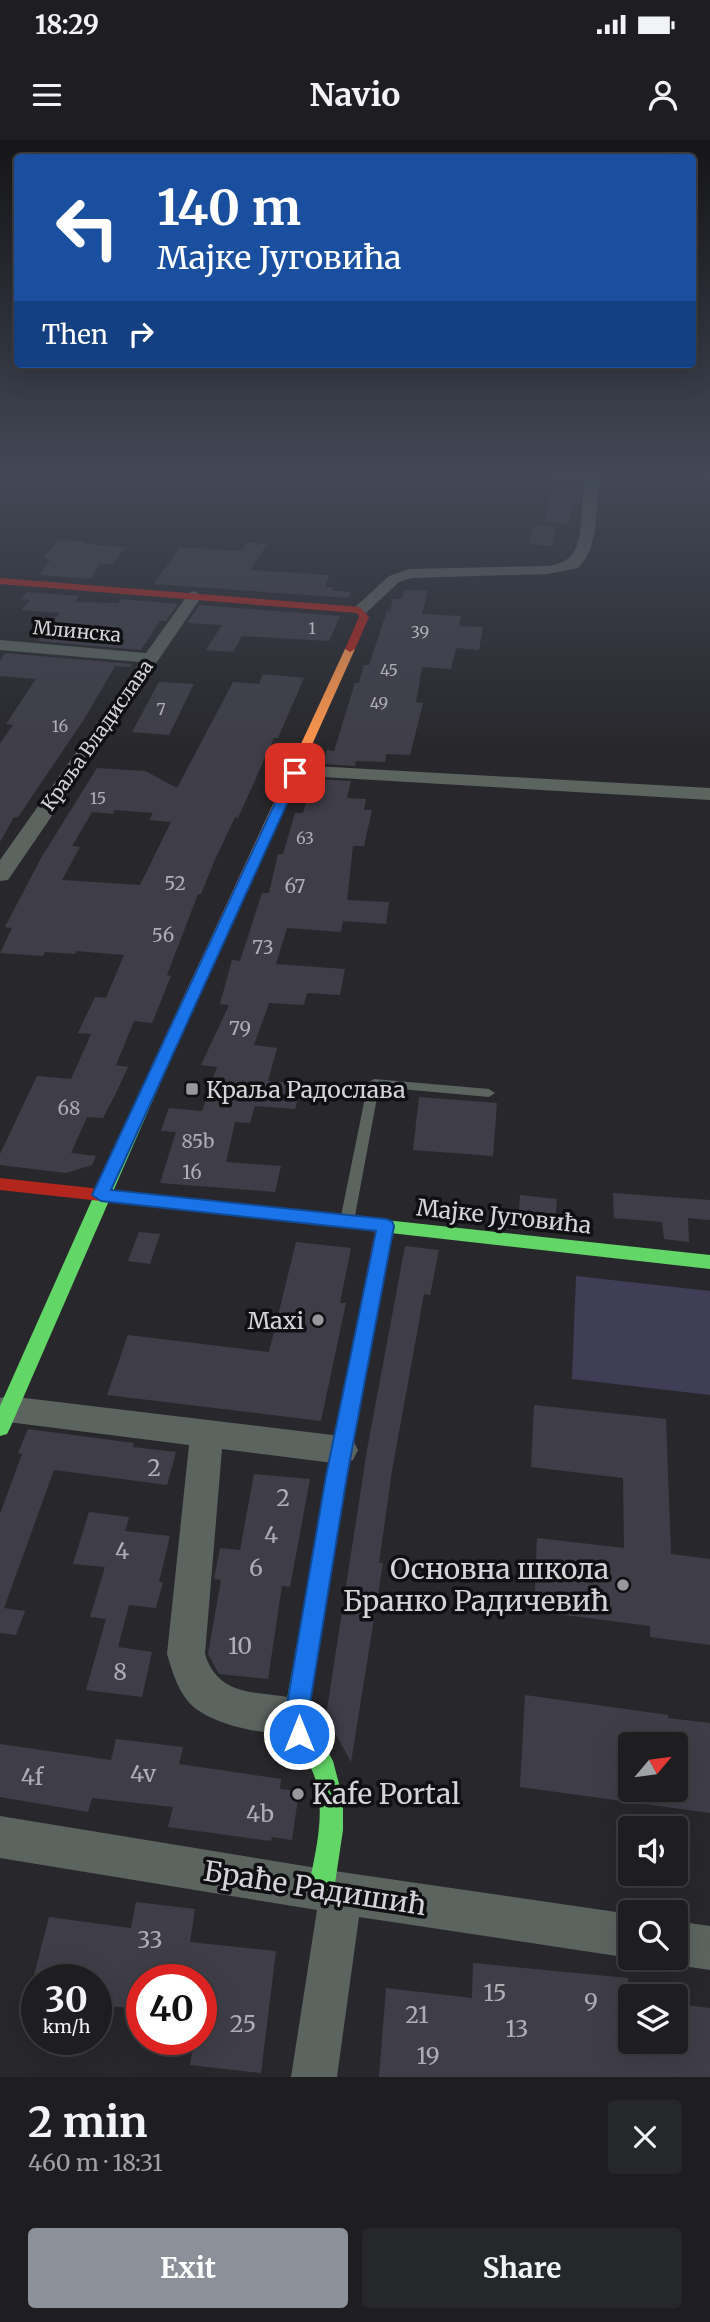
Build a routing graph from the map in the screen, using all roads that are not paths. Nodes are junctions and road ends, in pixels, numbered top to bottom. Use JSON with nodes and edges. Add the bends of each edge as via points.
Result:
{"nodes":[{"id":1,"x":566,"y":567,"type":"edge"},
{"id":2,"x":0,"y":581,"type":"edge"},
{"id":3,"x":194,"y":596,"type":"junction"},
{"id":4,"x":360,"y":610,"type":"junction"},
{"id":5,"x":0,"y":645,"type":"edge"},
{"id":6,"x":151,"y":658,"type":"junction"},
{"id":7,"x":296,"y":771,"type":"junction"},
{"id":8,"x":710,"y":794,"type":"edge"},
{"id":9,"x":0,"y":875,"type":"edge"},
{"id":10,"x":489,"y":1093,"type":"dead end"},
{"id":11,"x":0,"y":1184,"type":"edge"},
{"id":12,"x":101,"y":1195,"type":"junction"},
{"id":13,"x":347,"y":1221,"type":"junction"},
{"id":14,"x":386,"y":1226,"type":"junction"},
{"id":15,"x":710,"y":1262,"type":"edge"},
{"id":16,"x":4,"y":1418,"type":"edge"},
{"id":17,"x":206,"y":1432,"type":"junction"},
{"id":18,"x":341,"y":1450,"type":"junction"},
{"id":19,"x":296,"y":1716,"type":"junction"},
{"id":20,"x":0,"y":1837,"type":"edge"},
{"id":21,"x":331,"y":1892,"type":"junction"},
{"id":22,"x":618,"y":1934,"type":"edge"},
{"id":23,"x":688,"y":1945,"type":"edge"},
{"id":24,"x":710,"y":1948,"type":"edge"},
{"id":25,"x":314,"y":2077,"type":"edge"}],
"edges":[{"from":1,"to":4,"type":"street","via":[[409,574],[394,579]]},
{"from":2,"to":3,"type":"street"},
{"from":3,"to":4,"type":"street"},
{"from":3,"to":6,"type":"street","name":"Краља Владислава"},
{"from":4,"to":7,"type":"street","via":[[364,617]]},
{"from":5,"to":6,"type":"street","name":"Млинска"},
{"from":6,"to":9,"type":"street","name":"Краља Владислава"},
{"from":7,"to":8,"type":"street"},
{"from":7,"to":12,"type":"street"},
{"from":10,"to":13,"type":"lane","via":[[374,1083]]},
{"from":11,"to":12,"type":"street","name":"Мајке Југовића"},
{"from":12,"to":13,"type":"street","name":"Мајке Југовића"},
{"from":12,"to":16,"type":"street"},
{"from":13,"to":14,"type":"street","name":"Мајке Југовића"},
{"from":14,"to":15,"type":"street","name":"Мајке Југовића"},
{"from":14,"to":18,"type":"street"},
{"from":16,"to":17,"type":"street"},
{"from":17,"to":18,"type":"street"},
{"from":17,"to":19,"type":"street","via":[[186,1654],[190,1675],[203,1693],[220,1704]]},
{"from":18,"to":19,"type":"street"},
{"from":19,"to":21,"type":"street","via":[[299,1734],[324,1769],[332,1797]]},
{"from":20,"to":21,"type":"street","name":"Браће Радишић"},
{"from":21,"to":22,"type":"street","name":"Браће Радишић"},
{"from":21,"to":25,"type":"street"},
{"from":23,"to":24,"type":"street"}]}
